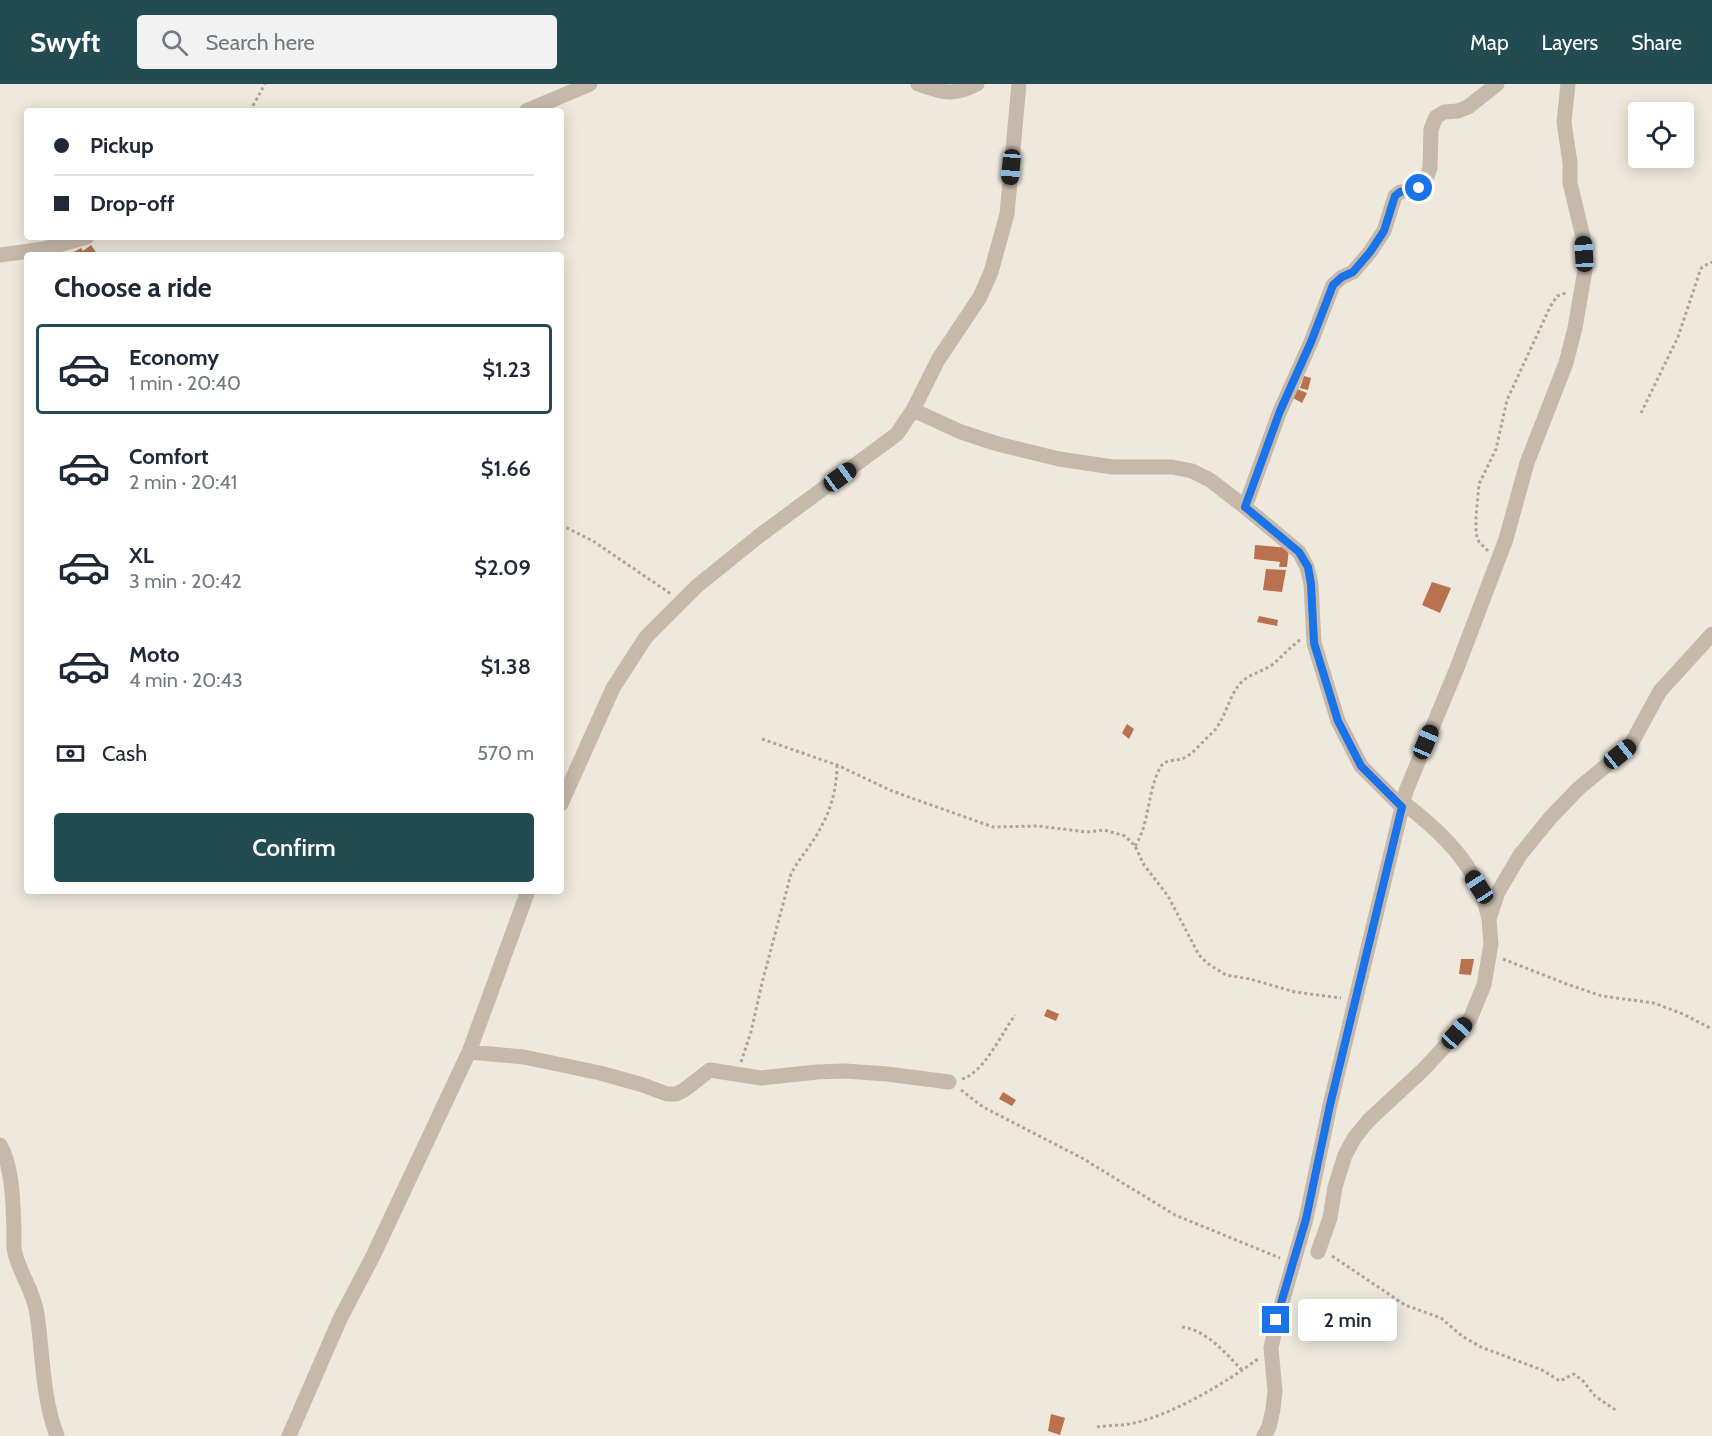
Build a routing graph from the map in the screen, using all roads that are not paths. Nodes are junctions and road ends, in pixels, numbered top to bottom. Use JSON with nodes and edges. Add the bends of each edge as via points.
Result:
{"nodes":[{"id":1,"x":590,"y":84,"type":"edge"},
{"id":2,"x":918,"y":84,"type":"edge"},
{"id":3,"x":977,"y":84,"type":"edge"},
{"id":4,"x":1019,"y":84,"type":"edge"},
{"id":5,"x":1497,"y":84,"type":"edge"},
{"id":6,"x":1568,"y":84,"type":"edge"},
{"id":7,"x":533,"y":108,"type":"edge"},
{"id":8,"x":76,"y":240,"type":"edge"},
{"id":9,"x":0,"y":255,"type":"edge"},
{"id":10,"x":913,"y":411,"type":"junction"},
{"id":11,"x":1245,"y":507,"type":"junction"},
{"id":12,"x":1712,"y":634,"type":"edge"},
{"id":13,"x":564,"y":797,"type":"edge"},
{"id":14,"x":1403,"y":805,"type":"junction"},
{"id":15,"x":527,"y":894,"type":"edge"},
{"id":16,"x":1490,"y":919,"type":"junction"},
{"id":17,"x":469,"y":1052,"type":"junction"},
{"id":18,"x":949,"y":1082,"type":"road end"},
{"id":19,"x":0,"y":1145,"type":"edge"},
{"id":20,"x":1318,"y":1252,"type":"road end"},
{"id":21,"x":57,"y":1436,"type":"edge"},
{"id":22,"x":289,"y":1436,"type":"edge"},
{"id":23,"x":1264,"y":1436,"type":"edge"}],
"edges":[{"from":1,"to":7,"type":"street"},
{"from":2,"to":3,"type":"street","via":[[949,93]]},
{"from":4,"to":10,"type":"street","via":[[1007,214],[991,272],[980,297],[938,360]]},
{"from":5,"to":11,"type":"street","via":[[1468,107],[1436,117],[1431,129],[1426,179],[1419,188],[1395,196],[1384,231],[1370,252],[1353,272],[1333,285]]},
{"from":6,"to":14,"type":"street","via":[[1564,122],[1585,270],[1575,328],[1566,363],[1527,463],[1506,539]]},
{"from":8,"to":9,"type":"street"},
{"from":10,"to":11,"type":"street","via":[[961,432],[1059,459],[1113,467],[1192,471]]},
{"from":10,"to":13,"type":"street","via":[[890,440],[697,586],[646,637],[614,688]]},
{"from":11,"to":14,"type":"street","via":[[1299,552],[1308,567],[1314,643],[1338,721],[1361,766]]},
{"from":12,"to":16,"type":"street","via":[[1660,690],[1630,746],[1579,788],[1520,855],[1498,892]]},
{"from":14,"to":16,"type":"street","via":[[1434,827],[1457,852],[1479,887]]},
{"from":14,"to":23,"type":"street","via":[[1296,1256],[1276,1320],[1271,1348],[1275,1391]]},
{"from":15,"to":17,"type":"street"},
{"from":16,"to":20,"type":"street","via":[[1491,944],[1484,985],[1470,1018],[1355,1137],[1345,1155]]},
{"from":17,"to":18,"type":"street","via":[[600,1073],[668,1094],[684,1090],[710,1070],[761,1078],[845,1071]]},
{"from":17,"to":22,"type":"street","via":[[340,1319]]},
{"from":19,"to":21,"type":"street","via":[[9,1178],[14,1252],[37,1312],[44,1385]]}]}
